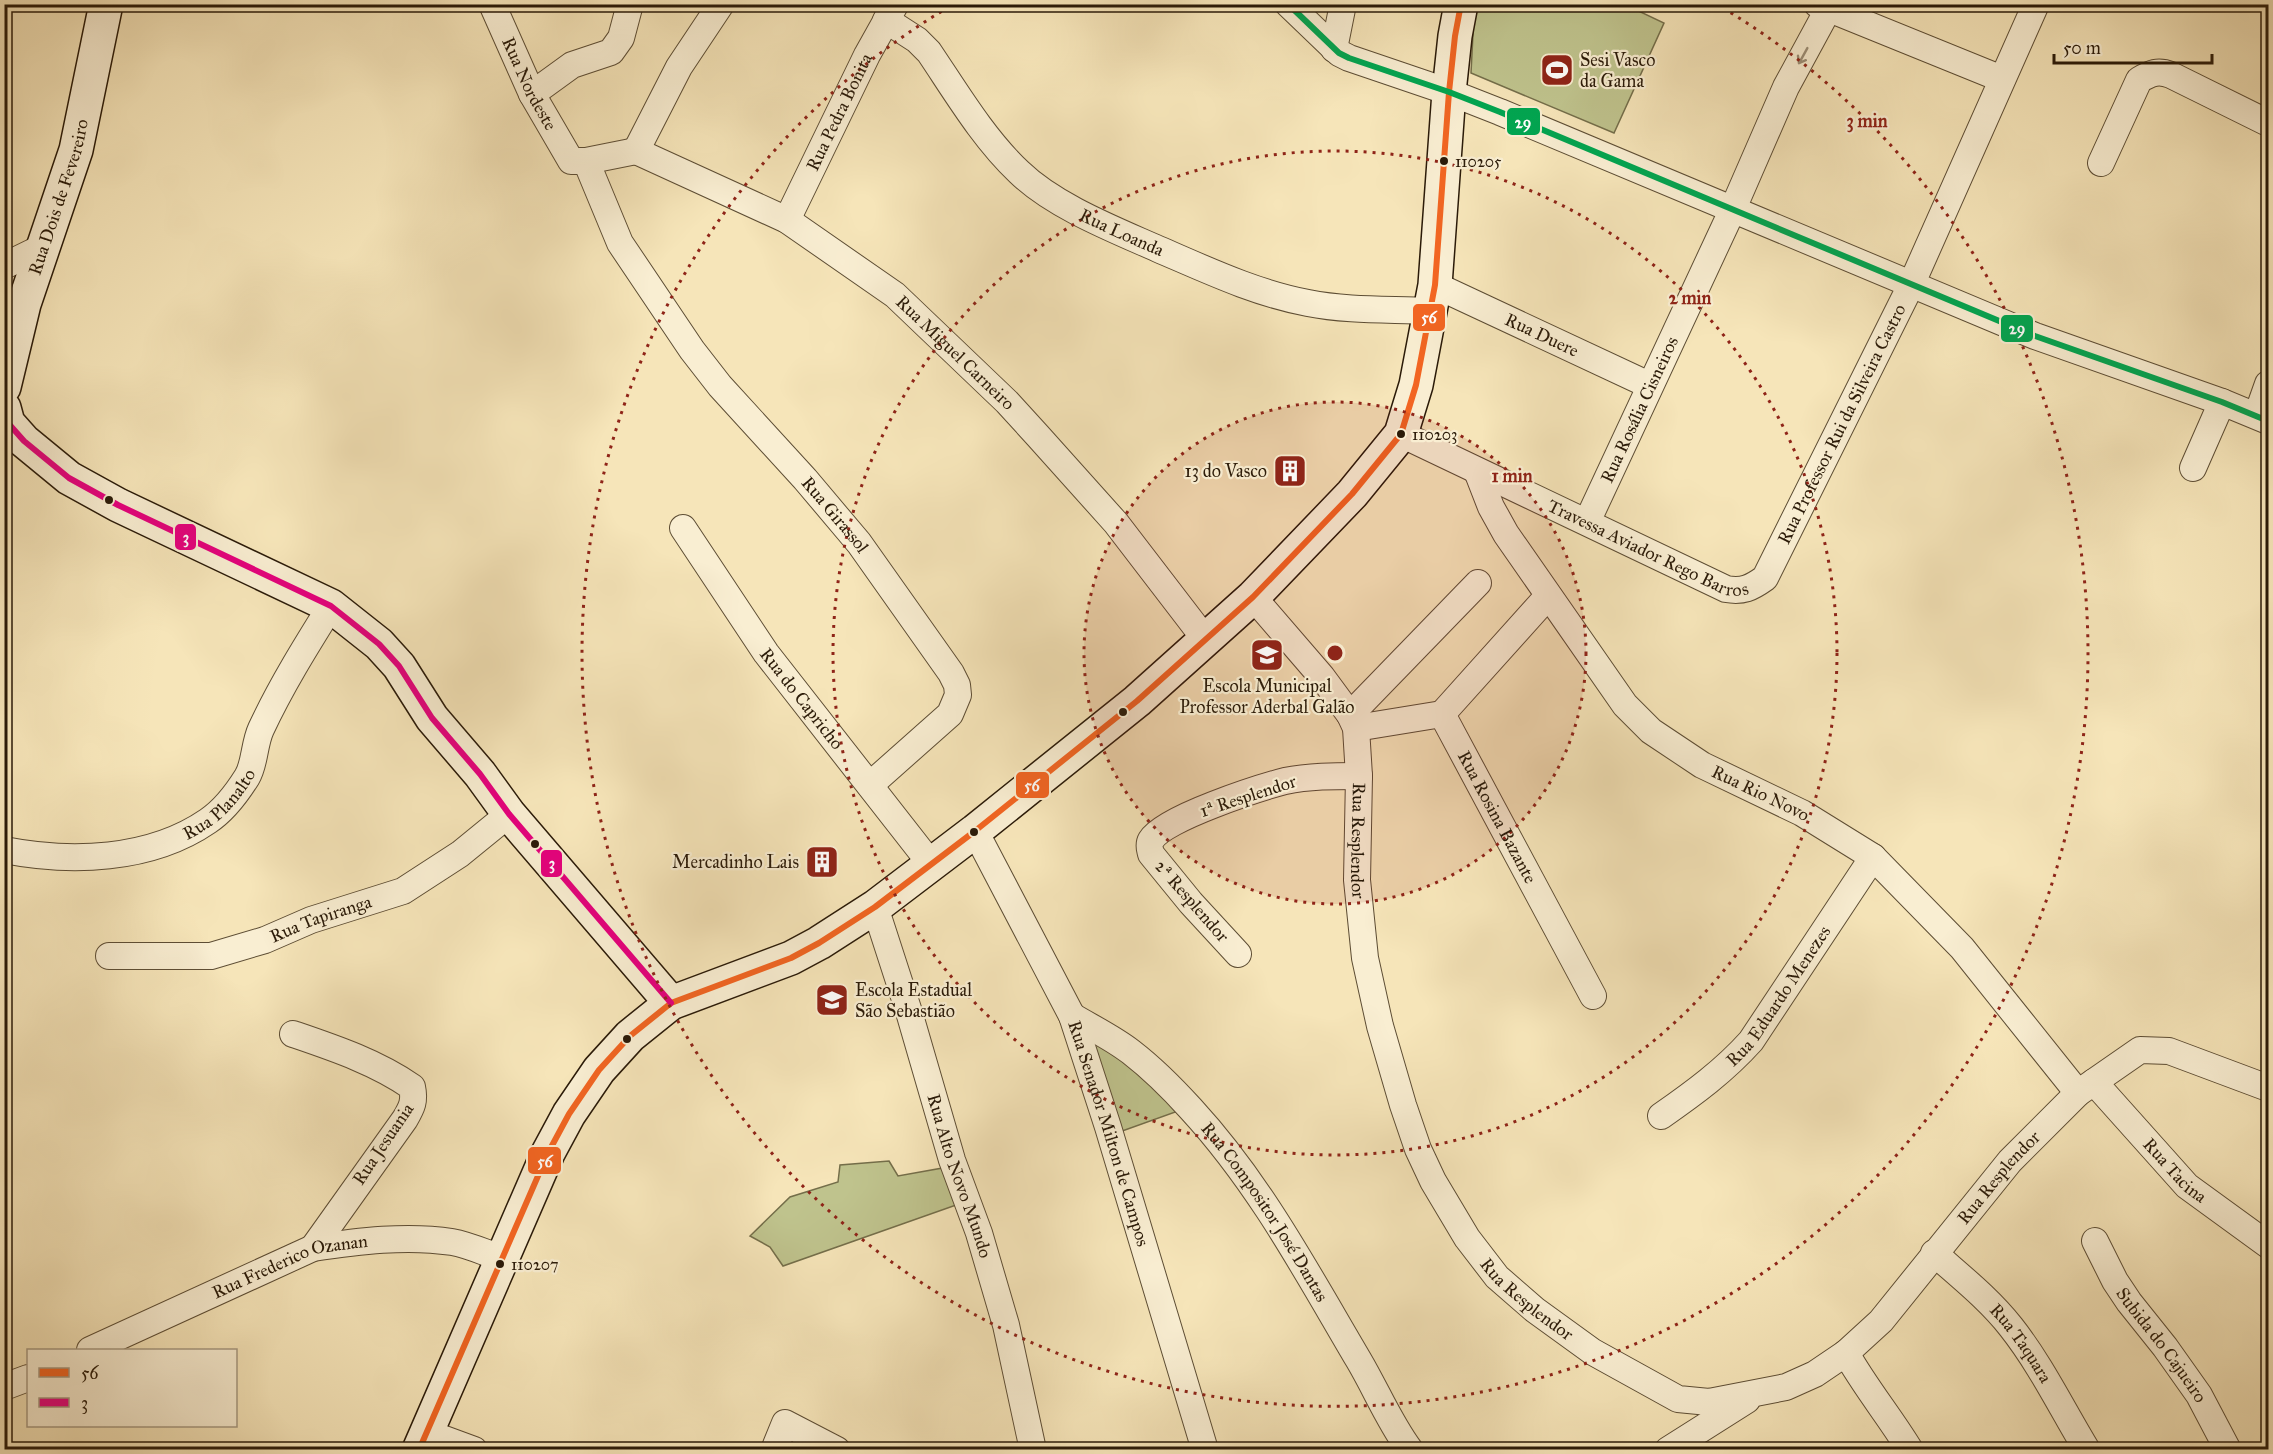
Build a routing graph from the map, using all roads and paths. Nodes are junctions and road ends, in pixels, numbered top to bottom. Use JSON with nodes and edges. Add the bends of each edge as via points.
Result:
{"nodes":[{"id":1,"x":106,"y":4,"type":"edge"},
{"id":2,"x":492,"y":4,"type":"edge"},
{"id":3,"x":630,"y":4,"type":"edge"},
{"id":4,"x":721,"y":4,"type":"edge"},
{"id":5,"x":1288,"y":4,"type":"edge"},
{"id":6,"x":1343,"y":4,"type":"edge"},
{"id":7,"x":1461,"y":4,"type":"edge"},
{"id":8,"x":2036,"y":4,"type":"edge"},
{"id":9,"x":1826,"y":6,"type":"edge"},
{"id":10,"x":891,"y":12,"type":"edge"},
{"id":11,"x":1334,"y":49,"type":"junction"},
{"id":12,"x":2002,"y":79,"type":"junction"},
{"id":13,"x":1449,"y":92,"type":"junction"},
{"id":14,"x":532,"y":94,"type":"junction"},
{"id":15,"x":2268,"y":123,"type":"edge"},
{"id":16,"x":636,"y":151,"type":"junction"},
{"id":17,"x":578,"y":161,"type":"junction"},
{"id":18,"x":2101,"y":163,"type":"dead end"},
{"id":19,"x":1732,"y":210,"type":"junction"},
{"id":20,"x":787,"y":220,"type":"junction"},
{"id":21,"x":43,"y":247,"type":"junction"},
{"id":22,"x":4,"y":266,"type":"edge"},
{"id":23,"x":1912,"y":283,"type":"junction"},
{"id":24,"x":1432,"y":298,"type":"junction"},
{"id":25,"x":2268,"y":384,"type":"edge"},
{"id":26,"x":1650,"y":385,"type":"junction"},
{"id":27,"x":4,"y":387,"type":"edge"},
{"id":28,"x":2222,"y":402,"type":"junction"},
{"id":29,"x":4,"y":408,"type":"edge"},
{"id":30,"x":2263,"y":418,"type":"edge"},
{"id":31,"x":1401,"y":434,"type":"junction"},
{"id":32,"x":2193,"y":468,"type":"dead end"},
{"id":33,"x":1476,"y":471,"type":"junction"},
{"id":34,"x":1587,"y":522,"type":"junction"},
{"id":35,"x":683,"y":528,"type":"dead end"},
{"id":36,"x":1765,"y":578,"type":"joint"},
{"id":37,"x":1478,"y":583,"type":"dead end"},
{"id":38,"x":1548,"y":596,"type":"junction"},
{"id":39,"x":1253,"y":597,"type":"junction"},
{"id":40,"x":331,"y":606,"type":"junction"},
{"id":41,"x":1205,"y":639,"type":"junction"},
{"id":42,"x":1442,"y":714,"type":"junction"},
{"id":43,"x":1353,"y":722,"type":"junction"},
{"id":44,"x":1359,"y":776,"type":"junction"},
{"id":45,"x":870,"y":785,"type":"junction"},
{"id":46,"x":509,"y":814,"type":"junction"},
{"id":47,"x":975,"y":831,"type":"junction"},
{"id":48,"x":1149,"y":846,"type":"joint"},
{"id":49,"x":4,"y":849,"type":"edge"},
{"id":50,"x":1873,"y":857,"type":"junction"},
{"id":51,"x":931,"y":864,"type":"junction"},
{"id":52,"x":875,"y":907,"type":"junction"},
{"id":53,"x":1238,"y":954,"type":"dead end"},
{"id":54,"x":109,"y":956,"type":"dead end"},
{"id":55,"x":1593,"y":996,"type":"dead end"},
{"id":56,"x":670,"y":1004,"type":"junction"},
{"id":57,"x":1072,"y":1016,"type":"junction"},
{"id":58,"x":293,"y":1034,"type":"dead end"},
{"id":59,"x":2086,"y":1088,"type":"junction"},
{"id":60,"x":2268,"y":1088,"type":"edge"},
{"id":61,"x":1661,"y":1116,"type":"dead end"},
{"id":62,"x":2095,"y":1241,"type":"dead end"},
{"id":63,"x":2268,"y":1245,"type":"edge"},
{"id":64,"x":313,"y":1248,"type":"junction"},
{"id":65,"x":1934,"y":1253,"type":"junction"},
{"id":66,"x":501,"y":1258,"type":"junction"},
{"id":67,"x":92,"y":1349,"type":"edge"},
{"id":68,"x":1846,"y":1353,"type":"junction"},
{"id":69,"x":1760,"y":1392,"type":"junction"},
{"id":70,"x":422,"y":1441,"type":"edge"},
{"id":71,"x":474,"y":1449,"type":"edge"},
{"id":72,"x":774,"y":1449,"type":"edge"},
{"id":73,"x":837,"y":1449,"type":"edge"},
{"id":74,"x":1033,"y":1449,"type":"edge"},
{"id":75,"x":1205,"y":1449,"type":"edge"},
{"id":76,"x":1410,"y":1449,"type":"edge"},
{"id":77,"x":1668,"y":1449,"type":"edge"},
{"id":78,"x":1909,"y":1449,"type":"edge"},
{"id":79,"x":2087,"y":1449,"type":"edge"},
{"id":80,"x":2228,"y":1449,"type":"edge"}],
"edges":[{"from":1,"to":21,"type":"main road","name":"Rua Dois de Fevereiro","via":[[76,150]]},
{"from":2,"to":14,"type":"street","name":"Rua Nordeste"},
{"from":3,"to":14,"type":"street","via":[[621,38],[611,52],[572,65]]},
{"from":4,"to":16,"type":"street","via":[[679,67]]},
{"from":5,"to":11,"type":"street"},
{"from":6,"to":11,"type":"street"},
{"from":7,"to":13,"type":"main road"},
{"from":8,"to":12,"type":"street","name":"Rua Professor Rui da Silveira Castro"},
{"from":9,"to":12,"type":"street"},
{"from":9,"to":19,"type":"street","name":"Rua Rosália Cisneiros","one_way":true},
{"from":10,"to":20,"type":"street","name":"Rua Pedra Bonita"},
{"from":10,"to":24,"type":"street","name":"Rua Loanda","via":[[929,52],[1000,153],[1035,186],[1078,211],[1241,285],[1308,303],[1348,308]]},
{"from":11,"to":13,"type":"street","via":[[1349,58]]},
{"from":12,"to":23,"type":"street","name":"Rua Professor Rui da Silveira Castro"},
{"from":13,"to":19,"type":"street"},
{"from":13,"to":24,"type":"main road"},
{"from":14,"to":17,"type":"street","name":"Rua Nordeste"},
{"from":15,"to":18,"type":"street","via":[[2171,75],[2161,71],[2150,73],[2139,80]]},
{"from":16,"to":17,"type":"street"},
{"from":16,"to":20,"type":"street","name":"Rua Miguel Carneiro"},
{"from":17,"to":45,"type":"street","name":"Rua Girassol","via":[[620,243],[692,350],[859,543],[957,685],[958,695],[950,714]]},
{"from":19,"to":23,"type":"street"},
{"from":19,"to":26,"type":"street","name":"Rua Rosália Cisneiros"},
{"from":20,"to":41,"type":"street","name":"Rua Miguel Carneiro","via":[[895,295],[1007,402],[1116,523]]},
{"from":21,"to":22,"type":"street"},
{"from":21,"to":27,"type":"main road","name":"Rua Dois de Fevereiro","via":[[24,304]]},
{"from":23,"to":28,"type":"street","via":[[2035,336]]},
{"from":23,"to":36,"type":"street","name":"Rua Professor Rui da Silveira Castro"},
{"from":24,"to":26,"type":"street","name":"Rua Duere"},
{"from":24,"to":31,"type":"main road","via":[[1416,385]]},
{"from":25,"to":30,"type":"street"},
{"from":26,"to":34,"type":"street","name":"Rua Rosália Cisneiros"},
{"from":28,"to":30,"type":"street"},
{"from":28,"to":32,"type":"street"},
{"from":29,"to":40,"type":"main road","via":[[8,423],[24,441],[69,478]]},
{"from":31,"to":33,"type":"street","name":"Travessa Aviador Rego Barros"},
{"from":31,"to":39,"type":"main road","via":[[1352,494]]},
{"from":33,"to":34,"type":"street","name":"Travessa Aviador Rego Barros"},
{"from":33,"to":38,"type":"street","name":"Rua Rio Novo","via":[[1506,534]]},
{"from":34,"to":36,"type":"street","name":"Travessa Aviador Rego Barros","via":[[1726,589],[1740,592]]},
{"from":35,"to":45,"type":"street","name":"Rua do Capricho","via":[[766,653]]},
{"from":37,"to":43,"type":"street"},
{"from":38,"to":42,"type":"street"},
{"from":38,"to":50,"type":"street","name":"Rua Rio Novo","via":[[1625,705],[1651,731],[1702,765],[1802,813]]},
{"from":39,"to":41,"type":"main road"},
{"from":39,"to":43,"type":"street","via":[[1322,677]]},
{"from":40,"to":46,"type":"main road","via":[[360,627],[399,666],[432,718]]},
{"from":40,"to":49,"type":"street","name":"Rua Planalto","via":[[260,731],[249,774],[210,820],[144,849],[78,858],[35,856]]},
{"from":41,"to":47,"type":"main road","via":[[1137,701]]},
{"from":42,"to":43,"type":"street"},
{"from":42,"to":55,"type":"street","name":"Rua Rosina Bazante"},
{"from":43,"to":44,"type":"street","name":"Rua Resplendor"},
{"from":44,"to":48,"type":"street","name":"1ª Resplendor","via":[[1285,781],[1210,805],[1156,835]]},
{"from":44,"to":69,"type":"street","name":"Rua Resplendor","via":[[1357,880],[1365,958],[1380,1026],[1418,1149],[1467,1238],[1497,1277],[1535,1310],[1632,1375],[1678,1399],[1708,1402]]},
{"from":45,"to":51,"type":"street","name":"Rua do Capricho"},
{"from":46,"to":54,"type":"street","name":"Rua Tapiranga","via":[[460,854],[403,891],[311,920],[265,940],[211,956]]},
{"from":46,"to":56,"type":"main road"},
{"from":47,"to":51,"type":"main road"},
{"from":47,"to":57,"type":"street","name":"Rua Senador Milton de Campos"},
{"from":48,"to":53,"type":"street","name":"2ª Resplendor","via":[[1151,854]]},
{"from":50,"to":59,"type":"street","name":"Rua Rio Novo","via":[[1962,948]]},
{"from":50,"to":61,"type":"street","name":"Rua Eduardo Menezes","via":[[1751,1041],[1731,1064]]},
{"from":51,"to":52,"type":"main road"},
{"from":52,"to":56,"type":"main road","via":[[791,958]]},
{"from":52,"to":74,"type":"street","name":"Rua Alto Novo Mundo","via":[[1006,1325]]},
{"from":56,"to":66,"type":"main road","via":[[630,1036],[599,1070],[569,1114]]},
{"from":57,"to":75,"type":"street","name":"Rua Senador Milton de Campos"},
{"from":57,"to":76,"type":"street","name":"Rua Compositor José Dantas","via":[[1154,1070],[1219,1139],[1277,1221]]},
{"from":58,"to":64,"type":"street","name":"Rua Jesuania","via":[[397,1076],[412,1087],[414,1097],[405,1119]]},
{"from":59,"to":60,"type":"street","name":"Rua Resplendor","via":[[2140,1050],[2169,1051]]},
{"from":59,"to":63,"type":"street","name":"Rua Tacina","via":[[2187,1186]]},
{"from":59,"to":65,"type":"street","name":"Rua Resplendor","via":[[2010,1161]]},
{"from":62,"to":80,"type":"street","name":"Subida do Cajueiro","via":[[2115,1281],[2199,1395]]},
{"from":64,"to":66,"type":"street","name":"Rua Frederico Ozanan","via":[[430,1240],[455,1243]]},
{"from":64,"to":67,"type":"street","name":"Rua Frederico Ozanan"},
{"from":65,"to":68,"type":"street","name":"Rua Resplendor","via":[[1881,1321]]},
{"from":65,"to":79,"type":"street","name":"Rua Taquara","via":[[2011,1327]]},
{"from":66,"to":70,"type":"main road"},
{"from":68,"to":69,"type":"street","name":"Rua Resplendor","via":[[1815,1374],[1786,1387]]},
{"from":68,"to":78,"type":"street"},
{"from":69,"to":77,"type":"street"},
{"from":70,"to":71,"type":"street"},
{"from":72,"to":73,"type":"street","via":[[785,1423]]}]}
